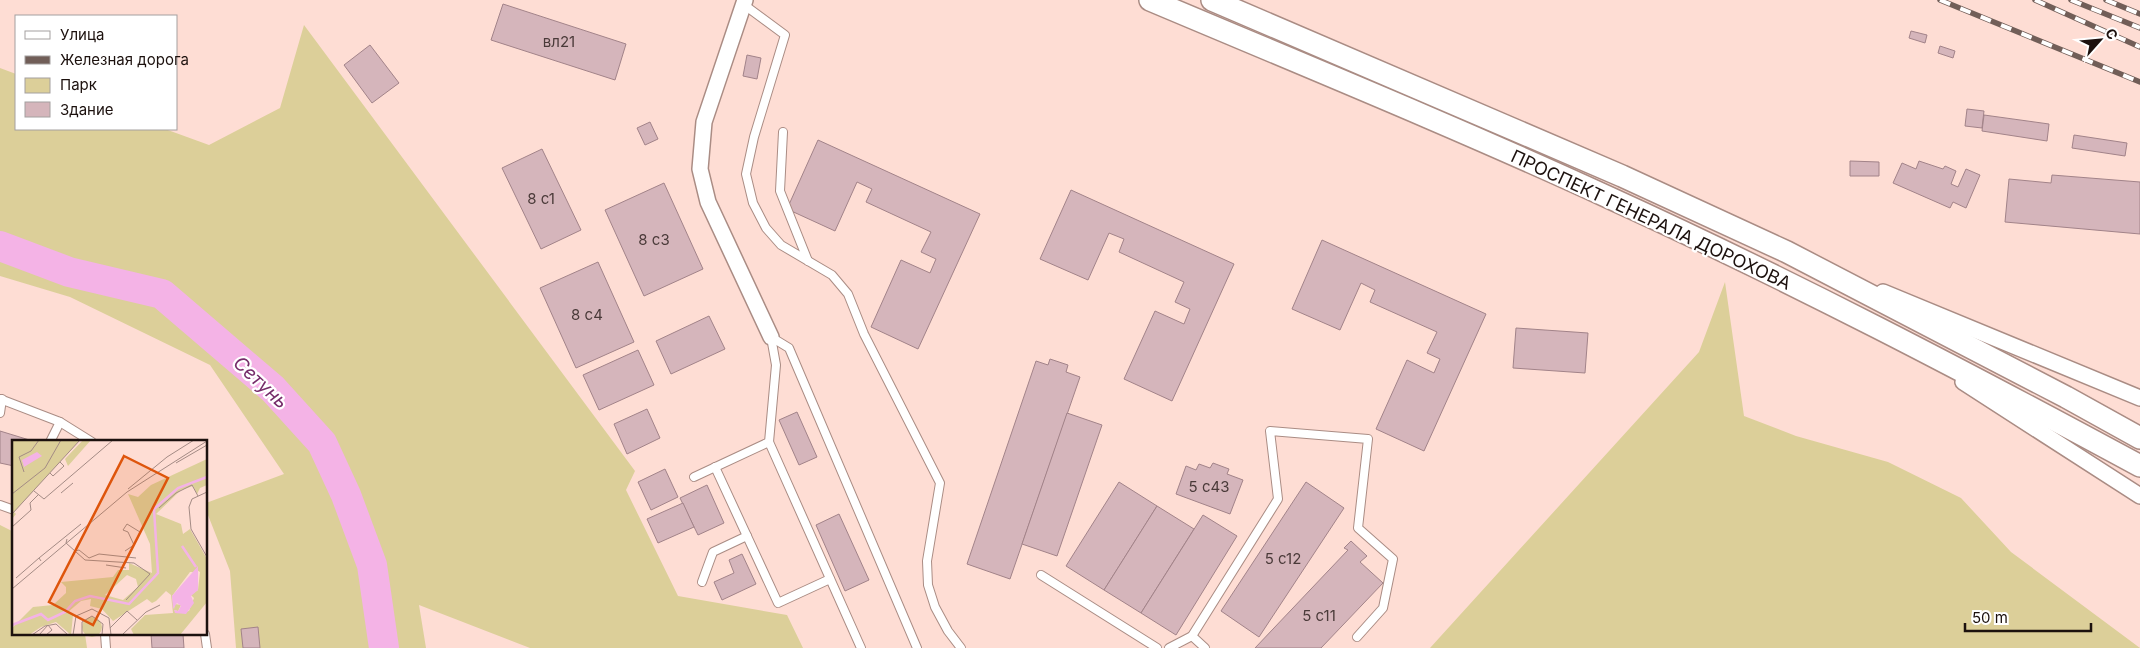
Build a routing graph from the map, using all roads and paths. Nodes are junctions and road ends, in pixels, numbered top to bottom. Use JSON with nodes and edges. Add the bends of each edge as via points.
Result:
{"nodes":[{"id":1,"x":1150,"y":0,"type":"edge"},
{"id":2,"x":1212,"y":0,"type":"edge"},
{"id":3,"x":744,"y":2,"type":"edge"},
{"id":4,"x":783,"y":132,"type":"dead end"},
{"id":5,"x":1787,"y":252,"type":"junction"},
{"id":6,"x":808,"y":261,"type":"junction"},
{"id":7,"x":1869,"y":323,"type":"junction"},
{"id":8,"x":771,"y":337,"type":"junction"},
{"id":9,"x":2140,"y":398,"type":"edge"},
{"id":10,"x":1,"y":399,"type":"edge"},
{"id":11,"x":0,"y":413,"type":"edge"},
{"id":12,"x":60,"y":422,"type":"junction"},
{"id":13,"x":2140,"y":438,"type":"edge"},
{"id":14,"x":51,"y":440,"type":"edge"},
{"id":15,"x":89,"y":440,"type":"edge"},
{"id":16,"x":768,"y":442,"type":"junction"},
{"id":17,"x":2140,"y":466,"type":"edge"},
{"id":18,"x":715,"y":467,"type":"junction"},
{"id":19,"x":694,"y":476,"type":"dead end"},
{"id":20,"x":2140,"y":496,"type":"edge"},
{"id":21,"x":0,"y":505,"type":"edge"},
{"id":22,"x":12,"y":509,"type":"edge"},
{"id":23,"x":747,"y":536,"type":"junction"},
{"id":24,"x":1041,"y":575,"type":"dead end"},
{"id":25,"x":830,"y":578,"type":"junction"},
{"id":26,"x":702,"y":582,"type":"dead end"},
{"id":27,"x":1192,"y":636,"type":"junction"},
{"id":28,"x":1357,"y":637,"type":"dead end"},
{"id":29,"x":861,"y":648,"type":"edge"},
{"id":30,"x":917,"y":648,"type":"edge"},
{"id":31,"x":961,"y":648,"type":"edge"},
{"id":32,"x":1157,"y":648,"type":"edge"},
{"id":33,"x":1169,"y":648,"type":"edge"},
{"id":34,"x":1205,"y":648,"type":"edge"}],
"edges":[{"from":1,"to":7,"type":"main road","name":"ПРОСПЕКТ ГЕНЕРАЛА ДОРОХОВА","via":[[1608,197]]},
{"from":2,"to":5,"type":"main road","name":"ПРОСПЕКТ ГЕНЕРАЛА ДОРОХОВА","via":[[1622,176]]},
{"from":3,"to":6,"type":"lane","via":[[785,35],[746,174],[753,203],[766,228],[781,245]]},
{"from":3,"to":8,"type":"street","via":[[704,122],[700,169],[708,202]]},
{"from":4,"to":6,"type":"lane","via":[[780,191]]},
{"from":5,"to":9,"type":"street"},
{"from":5,"to":13,"type":"main road","name":"ПРОСПЕКТ ГЕНЕРАЛА ДОРОХОВА"},
{"from":6,"to":31,"type":"lane","via":[[832,276],[848,294],[864,334],[940,483],[926,561],[928,585],[935,607]]},
{"from":7,"to":17,"type":"main road","name":"ПРОСПЕКТ ГЕНЕРАЛА ДОРОХОВА"},
{"from":7,"to":20,"type":"street"},
{"from":8,"to":16,"type":"lane","via":[[776,365]]},
{"from":8,"to":30,"type":"lane","via":[[788,348]]},
{"from":10,"to":11,"type":"lane"},
{"from":10,"to":12,"type":"lane"},
{"from":12,"to":14,"type":"lane"},
{"from":12,"to":15,"type":"lane"},
{"from":16,"to":18,"type":"lane"},
{"from":16,"to":25,"type":"lane"},
{"from":18,"to":19,"type":"lane"},
{"from":18,"to":23,"type":"lane"},
{"from":21,"to":22,"type":"lane"},
{"from":23,"to":25,"type":"lane","via":[[778,602]]},
{"from":23,"to":26,"type":"lane","via":[[713,552]]},
{"from":24,"to":32,"type":"lane"},
{"from":25,"to":29,"type":"lane"},
{"from":27,"to":28,"type":"lane","via":[[1278,500],[1270,431],[1368,439],[1358,528],[1394,559],[1383,608]]},
{"from":27,"to":33,"type":"lane"},
{"from":27,"to":34,"type":"lane"}]}
